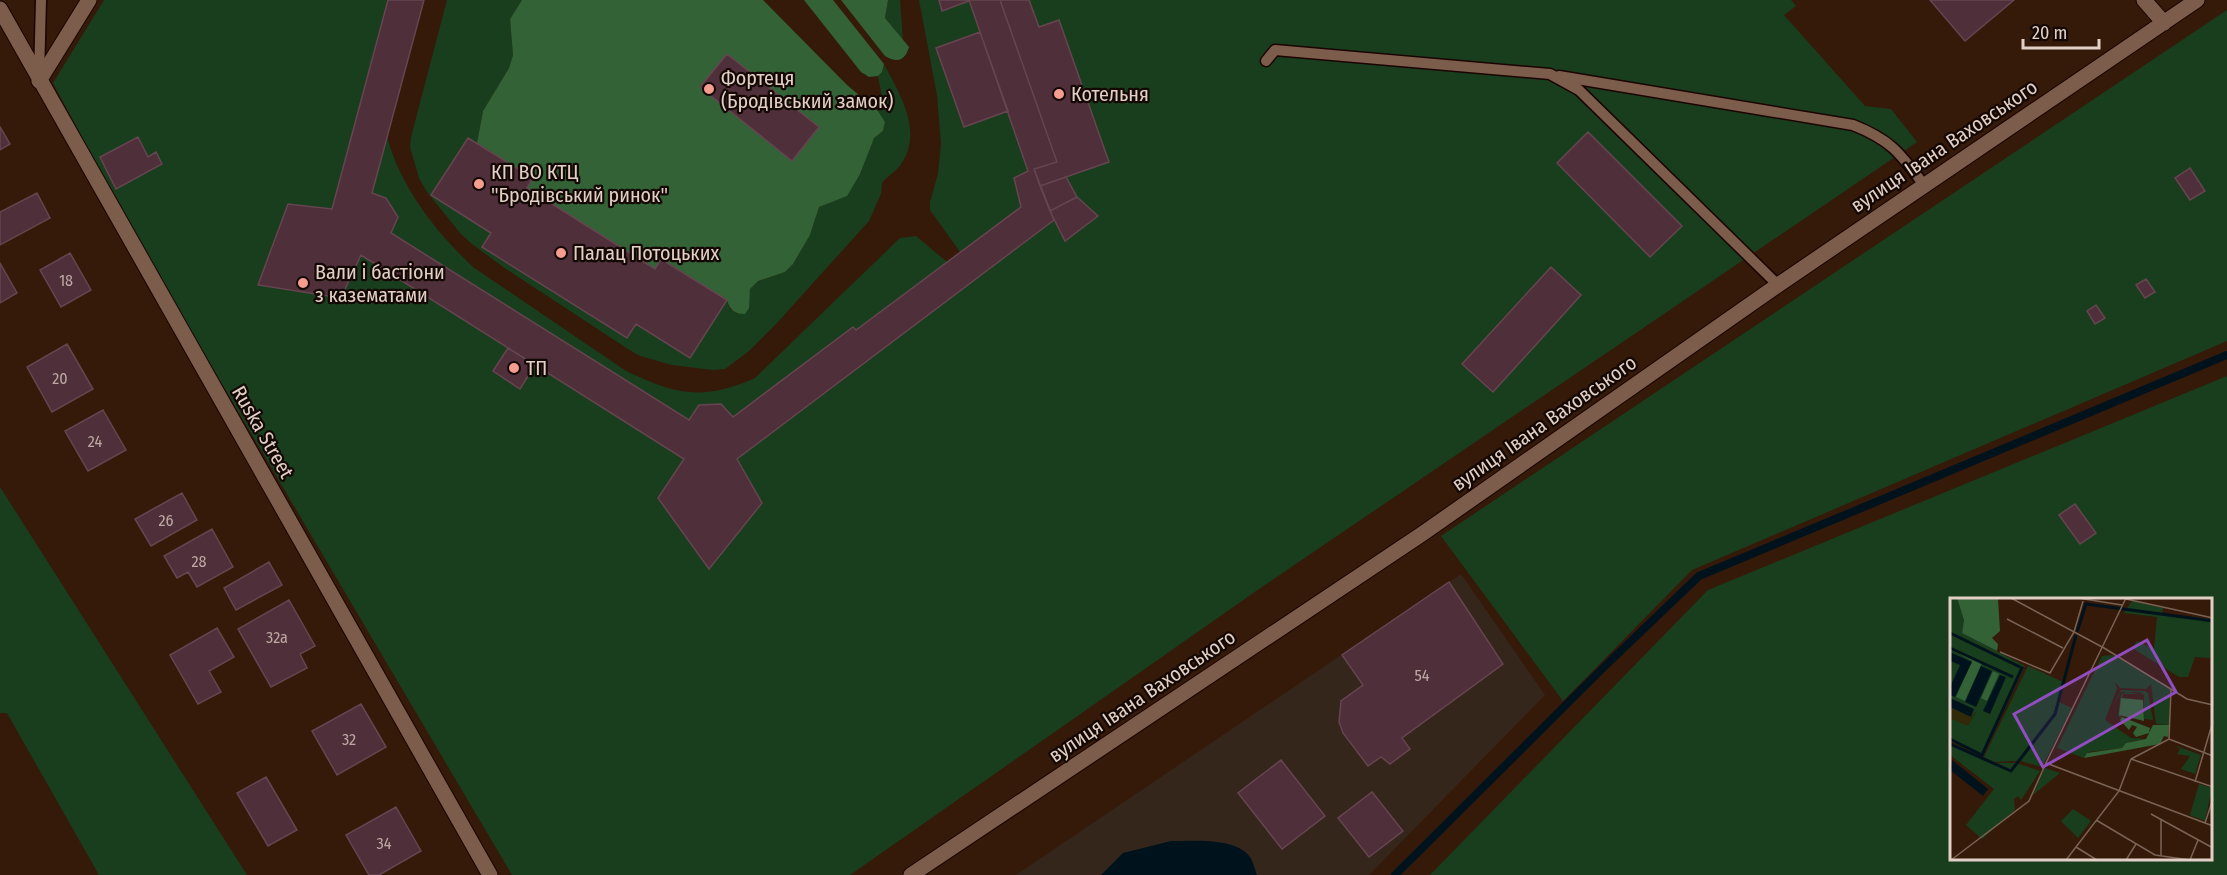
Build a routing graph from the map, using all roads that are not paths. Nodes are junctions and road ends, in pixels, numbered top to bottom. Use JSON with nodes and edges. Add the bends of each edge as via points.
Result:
{"nodes":[{"id":1,"x":41,"y":0,"type":"edge"},
{"id":2,"x":89,"y":0,"type":"edge"},
{"id":3,"x":2145,"y":0,"type":"edge"},
{"id":4,"x":2197,"y":0,"type":"edge"},
{"id":5,"x":0,"y":9,"type":"edge"},
{"id":6,"x":2164,"y":23,"type":"junction"},
{"id":7,"x":1266,"y":61,"type":"dead end"},
{"id":8,"x":1550,"y":74,"type":"junction"},
{"id":9,"x":39,"y":81,"type":"junction"},
{"id":10,"x":1924,"y":185,"type":"junction"},
{"id":11,"x":1778,"y":285,"type":"junction"},
{"id":12,"x":490,"y":875,"type":"edge"},
{"id":13,"x":911,"y":875,"type":"edge"}],
"edges":[{"from":1,"to":9,"type":"lane"},
{"from":2,"to":9,"type":"main road"},
{"from":3,"to":6,"type":"main road"},
{"from":4,"to":6,"type":"main road","name":"вулиця Івана Ваховського"},
{"from":5,"to":9,"type":"main road","name":"Ruska Street"},
{"from":6,"to":10,"type":"main road","name":"вулиця Івана Ваховського"},
{"from":7,"to":8,"type":"lane","via":[[1275,50]]},
{"from":8,"to":10,"type":"lane","via":[[1853,125],[1877,135],[1900,154]]},
{"from":8,"to":11,"type":"lane","via":[[1579,90]]},
{"from":9,"to":12,"type":"main road","name":"Ruska Street"},
{"from":10,"to":11,"type":"main road","name":"вулиця Івана Ваховського"},
{"from":11,"to":13,"type":"main road","name":"вулиця Івана Ваховського","via":[[1422,534]]}]}
